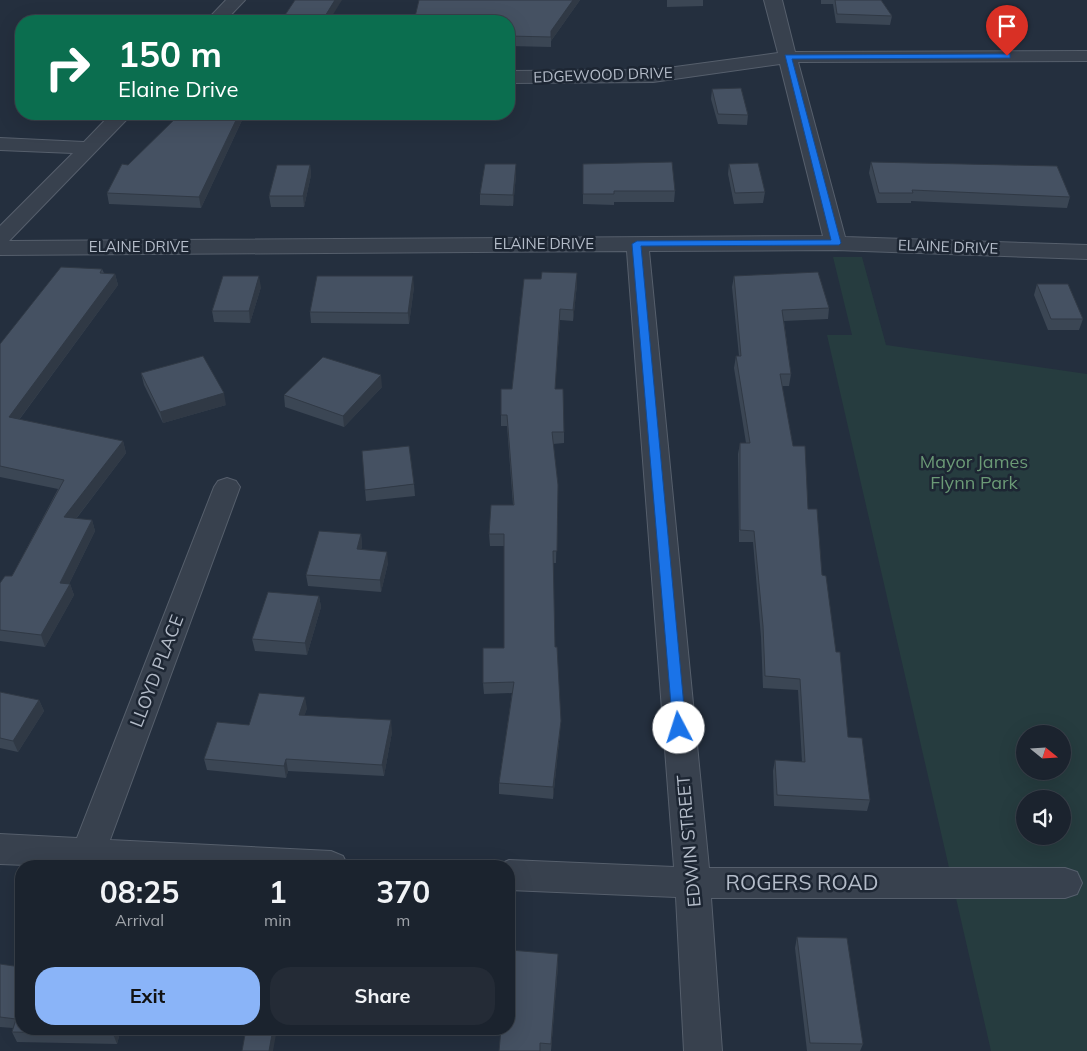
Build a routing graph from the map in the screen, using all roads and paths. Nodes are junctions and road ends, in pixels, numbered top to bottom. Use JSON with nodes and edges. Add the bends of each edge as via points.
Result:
{"nodes":[{"id":1,"x":236,"y":0,"type":"edge"},
{"id":2,"x":773,"y":0,"type":"edge"},
{"id":3,"x":221,"y":15,"type":"edge"},
{"id":4,"x":1087,"y":56,"type":"edge"},
{"id":5,"x":788,"y":57,"type":"junction"},
{"id":6,"x":515,"y":77,"type":"edge"},
{"id":7,"x":116,"y":120,"type":"edge"},
{"id":8,"x":0,"y":144,"type":"edge"},
{"id":9,"x":87,"y":148,"type":"junction"},
{"id":10,"x":0,"y":238,"type":"edge"},
{"id":11,"x":836,"y":243,"type":"junction"},
{"id":12,"x":637,"y":244,"type":"junction"},
{"id":13,"x":0,"y":248,"type":"edge"},
{"id":14,"x":1087,"y":252,"type":"edge"},
{"id":15,"x":227,"y":487,"type":"dead end"},
{"id":16,"x":0,"y":849,"type":"edge"},
{"id":17,"x":88,"y":854,"type":"junction"},
{"id":18,"x":210,"y":860,"type":"edge"},
{"id":19,"x":515,"y":875,"type":"edge"},
{"id":20,"x":1065,"y":883,"type":"dead end"},
{"id":21,"x":693,"y":884,"type":"junction"},
{"id":22,"x":703,"y":1051,"type":"edge"}],
"edges":[{"from":1,"to":3,"type":"street"},
{"from":2,"to":5,"type":"street"},
{"from":4,"to":5,"type":"street","name":"EDGEWOOD DRIVE"},
{"from":5,"to":6,"type":"street","name":"EDGEWOOD DRIVE","via":[[653,76]]},
{"from":5,"to":11,"type":"street"},
{"from":7,"to":9,"type":"street"},
{"from":8,"to":9,"type":"street"},
{"from":9,"to":10,"type":"street"},
{"from":11,"to":12,"type":"street","name":"ELAINE DRIVE"},
{"from":11,"to":14,"type":"street","name":"ELAINE DRIVE"},
{"from":12,"to":13,"type":"street","name":"ELAINE DRIVE"},
{"from":12,"to":21,"type":"street","name":"EDWIN STREET"},
{"from":15,"to":17,"type":"street","name":"LLOYD PLACE"},
{"from":16,"to":17,"type":"street"},
{"from":17,"to":18,"type":"street"},
{"from":19,"to":21,"type":"street","name":"ROGERS ROAD"},
{"from":20,"to":21,"type":"street","name":"ROGERS ROAD"},
{"from":21,"to":22,"type":"street","name":"EDWIN STREET"}]}
